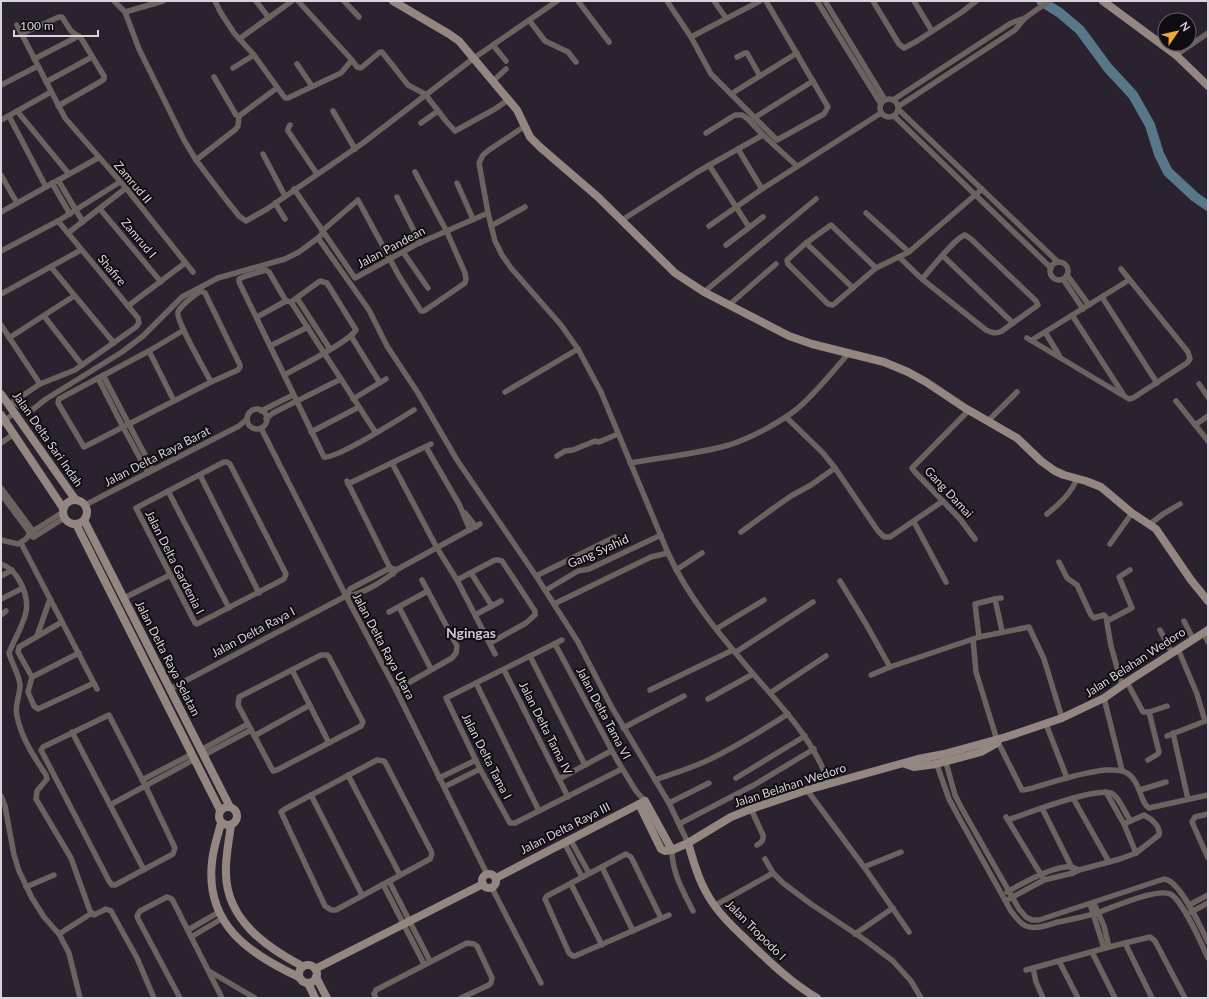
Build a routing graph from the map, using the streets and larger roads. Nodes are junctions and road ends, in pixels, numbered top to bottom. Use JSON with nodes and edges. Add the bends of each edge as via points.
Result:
{"nodes":[{"id":1,"x":114,"y":1,"type":"edge"},
{"id":2,"x":163,"y":1,"type":"edge"},
{"id":3,"x":216,"y":1,"type":"edge"},
{"id":4,"x":256,"y":1,"type":"edge"},
{"id":5,"x":298,"y":1,"type":"edge"},
{"id":6,"x":344,"y":1,"type":"edge"},
{"id":7,"x":393,"y":1,"type":"edge"},
{"id":8,"x":557,"y":1,"type":"edge"},
{"id":9,"x":578,"y":1,"type":"edge"},
{"id":10,"x":667,"y":1,"type":"edge"},
{"id":11,"x":714,"y":1,"type":"edge"},
{"id":12,"x":760,"y":1,"type":"edge"},
{"id":13,"x":766,"y":1,"type":"edge"},
{"id":14,"x":817,"y":1,"type":"edge"},
{"id":15,"x":824,"y":1,"type":"edge"},
{"id":16,"x":873,"y":1,"type":"edge"},
{"id":17,"x":914,"y":1,"type":"edge"},
{"id":18,"x":976,"y":1,"type":"edge"},
{"id":19,"x":1049,"y":1,"type":"edge"},
{"id":20,"x":1103,"y":1,"type":"edge"},
{"id":21,"x":289,"y":2,"type":"edge"},
{"id":22,"x":125,"y":12,"type":"junction"},
{"id":23,"x":359,"y":17,"type":"dead end"},
{"id":24,"x":269,"y":18,"type":"junction"},
{"id":25,"x":726,"y":18,"type":"junction"},
{"id":26,"x":1025,"y":18,"type":"junction"},
{"id":27,"x":529,"y":20,"type":"junction"},
{"id":28,"x":17,"y":25,"type":"dead end"},
{"id":29,"x":932,"y":31,"type":"junction"},
{"id":30,"x":1208,"y":33,"type":"edge"},
{"id":31,"x":22,"y":34,"type":"junction"},
{"id":32,"x":79,"y":36,"type":"junction"},
{"id":33,"x":691,"y":37,"type":"junction"},
{"id":34,"x":239,"y":39,"type":"junction"},
{"id":35,"x":609,"y":42,"type":"dead end"},
{"id":36,"x":493,"y":45,"type":"junction"},
{"id":37,"x":797,"y":53,"type":"junction"},
{"id":38,"x":254,"y":55,"type":"junction"},
{"id":39,"x":1176,"y":55,"type":"junction"},
{"id":40,"x":92,"y":57,"type":"junction"},
{"id":41,"x":737,"y":57,"type":"dead end"},
{"id":42,"x":474,"y":58,"type":"junction"},
{"id":43,"x":34,"y":59,"type":"junction"},
{"id":44,"x":352,"y":60,"type":"junction"},
{"id":45,"x":506,"y":61,"type":"dead end"},
{"id":46,"x":576,"y":62,"type":"dead end"},
{"id":47,"x":297,"y":64,"type":"dead end"},
{"id":48,"x":38,"y":66,"type":"junction"},
{"id":49,"x":233,"y":68,"type":"dead end"},
{"id":50,"x":506,"y":69,"type":"dead end"},
{"id":51,"x":760,"y":76,"type":"junction"},
{"id":52,"x":214,"y":77,"type":"dead end"},
{"id":53,"x":493,"y":80,"type":"junction"},
{"id":54,"x":813,"y":81,"type":"junction"},
{"id":55,"x":46,"y":82,"type":"junction"},
{"id":56,"x":1,"y":85,"type":"edge"},
{"id":57,"x":312,"y":86,"type":"junction"},
{"id":58,"x":1208,"y":86,"type":"edge"},
{"id":59,"x":277,"y":88,"type":"junction"},
{"id":60,"x":51,"y":92,"type":"junction"},
{"id":61,"x":425,"y":94,"type":"junction"},
{"id":62,"x":731,"y":94,"type":"junction"},
{"id":63,"x":509,"y":99,"type":"junction"},
{"id":64,"x":894,"y":100,"type":"junction"},
{"id":65,"x":883,"y":102,"type":"junction"},
{"id":66,"x":58,"y":106,"type":"junction"},
{"id":67,"x":899,"y":108,"type":"junction"},
{"id":68,"x":17,"y":111,"type":"junction"},
{"id":69,"x":333,"y":111,"type":"dead end"},
{"id":70,"x":438,"y":111,"type":"junction"},
{"id":71,"x":881,"y":113,"type":"junction"},
{"id":72,"x":9,"y":116,"type":"junction"},
{"id":73,"x":238,"y":116,"type":"junction"},
{"id":74,"x":894,"y":116,"type":"junction"},
{"id":75,"x":754,"y":118,"type":"junction"},
{"id":76,"x":1,"y":120,"type":"edge"},
{"id":77,"x":421,"y":124,"type":"dead end"},
{"id":78,"x":290,"y":125,"type":"dead end"},
{"id":79,"x":524,"y":126,"type":"junction"},
{"id":80,"x":706,"y":132,"type":"dead end"},
{"id":81,"x":763,"y":135,"type":"junction"},
{"id":82,"x":355,"y":149,"type":"junction"},
{"id":83,"x":738,"y":149,"type":"junction"},
{"id":84,"x":263,"y":154,"type":"dead end"},
{"id":85,"x":98,"y":158,"type":"junction"},
{"id":86,"x":196,"y":160,"type":"junction"},
{"id":87,"x":709,"y":165,"type":"junction"},
{"id":88,"x":797,"y":166,"type":"junction"},
{"id":89,"x":414,"y":172,"type":"dead end"},
{"id":90,"x":69,"y":174,"type":"junction"},
{"id":91,"x":317,"y":174,"type":"junction"},
{"id":92,"x":1,"y":175,"type":"edge"},
{"id":93,"x":58,"y":180,"type":"junction"},
{"id":94,"x":120,"y":182,"type":"junction"},
{"id":95,"x":52,"y":183,"type":"junction"},
{"id":96,"x":457,"y":183,"type":"dead end"},
{"id":97,"x":46,"y":187,"type":"junction"},
{"id":98,"x":126,"y":188,"type":"junction"},
{"id":99,"x":762,"y":188,"type":"junction"},
{"id":100,"x":294,"y":189,"type":"junction"},
{"id":101,"x":982,"y":189,"type":"junction"},
{"id":102,"x":976,"y":195,"type":"junction"},
{"id":103,"x":285,"y":196,"type":"junction"},
{"id":104,"x":397,"y":197,"type":"dead end"},
{"id":105,"x":816,"y":200,"type":"dead end"},
{"id":106,"x":17,"y":203,"type":"junction"},
{"id":107,"x":275,"y":203,"type":"junction"},
{"id":108,"x":525,"y":207,"type":"dead end"},
{"id":109,"x":736,"y":207,"type":"junction"},
{"id":110,"x":100,"y":209,"type":"junction"},
{"id":111,"x":1,"y":212,"type":"edge"},
{"id":112,"x":73,"y":213,"type":"junction"},
{"id":113,"x":488,"y":213,"type":"junction"},
{"id":114,"x":866,"y":213,"type":"dead end"},
{"id":115,"x":763,"y":216,"type":"dead end"},
{"id":116,"x":285,"y":219,"type":"dead end"},
{"id":117,"x":473,"y":219,"type":"junction"},
{"id":118,"x":622,"y":220,"type":"junction"},
{"id":119,"x":58,"y":221,"type":"junction"},
{"id":120,"x":83,"y":222,"type":"junction"},
{"id":121,"x":491,"y":226,"type":"junction"},
{"id":122,"x":709,"y":226,"type":"dead end"},
{"id":123,"x":749,"y":227,"type":"junction"},
{"id":124,"x":322,"y":230,"type":"junction"},
{"id":125,"x":447,"y":232,"type":"junction"},
{"id":126,"x":68,"y":233,"type":"junction"},
{"id":127,"x":318,"y":238,"type":"junction"},
{"id":128,"x":420,"y":243,"type":"junction"},
{"id":129,"x":806,"y":243,"type":"junction"},
{"id":130,"x":726,"y":244,"type":"dead end"},
{"id":131,"x":1,"y":250,"type":"edge"},
{"id":132,"x":81,"y":250,"type":"junction"},
{"id":133,"x":403,"y":252,"type":"junction"},
{"id":134,"x":909,"y":252,"type":"junction"},
{"id":135,"x":943,"y":256,"type":"junction"},
{"id":136,"x":899,"y":257,"type":"junction"},
{"id":137,"x":390,"y":259,"type":"junction"},
{"id":138,"x":1058,"y":262,"type":"junction"},
{"id":139,"x":185,"y":263,"type":"junction"},
{"id":140,"x":776,"y":264,"type":"dead end"},
{"id":141,"x":51,"y":267,"type":"junction"},
{"id":142,"x":876,"y":268,"type":"junction"},
{"id":143,"x":1051,"y":268,"type":"junction"},
{"id":144,"x":1122,"y":269,"type":"dead end"},
{"id":145,"x":193,"y":272,"type":"dead end"},
{"id":146,"x":1065,"y":277,"type":"junction"},
{"id":147,"x":922,"y":279,"type":"junction"},
{"id":148,"x":1129,"y":280,"type":"junction"},
{"id":149,"x":161,"y":282,"type":"junction"},
{"id":150,"x":428,"y":288,"type":"dead end"},
{"id":151,"x":853,"y":288,"type":"junction"},
{"id":152,"x":704,"y":292,"type":"junction"},
{"id":153,"x":1,"y":294,"type":"edge"},
{"id":154,"x":74,"y":296,"type":"junction"},
{"id":155,"x":1102,"y":297,"type":"junction"},
{"id":156,"x":297,"y":298,"type":"junction"},
{"id":157,"x":289,"y":301,"type":"junction"},
{"id":158,"x":729,"y":305,"type":"junction"},
{"id":159,"x":1089,"y":305,"type":"junction"},
{"id":160,"x":128,"y":306,"type":"junction"},
{"id":161,"x":1083,"y":309,"type":"junction"},
{"id":162,"x":1072,"y":315,"type":"junction"},
{"id":163,"x":44,"y":316,"type":"junction"},
{"id":164,"x":257,"y":317,"type":"junction"},
{"id":165,"x":1013,"y":324,"type":"junction"},
{"id":166,"x":1,"y":326,"type":"edge"},
{"id":167,"x":308,"y":327,"type":"junction"},
{"id":168,"x":184,"y":330,"type":"junction"},
{"id":169,"x":1046,"y":332,"type":"junction"},
{"id":170,"x":351,"y":336,"type":"junction"},
{"id":171,"x":9,"y":338,"type":"junction"},
{"id":172,"x":114,"y":343,"type":"junction"},
{"id":173,"x":270,"y":346,"type":"junction"},
{"id":174,"x":330,"y":349,"type":"junction"},
{"id":175,"x":578,"y":349,"type":"junction"},
{"id":176,"x":148,"y":351,"type":"junction"},
{"id":177,"x":324,"y":353,"type":"junction"},
{"id":178,"x":849,"y":353,"type":"junction"},
{"id":179,"x":1060,"y":357,"type":"junction"},
{"id":180,"x":82,"y":365,"type":"junction"},
{"id":181,"x":284,"y":375,"type":"junction"},
{"id":182,"x":101,"y":377,"type":"junction"},
{"id":183,"x":341,"y":379,"type":"junction"},
{"id":184,"x":386,"y":379,"type":"dead end"},
{"id":185,"x":211,"y":382,"type":"junction"},
{"id":186,"x":380,"y":383,"type":"junction"},
{"id":187,"x":1157,"y":383,"type":"junction"},
{"id":188,"x":40,"y":384,"type":"junction"},
{"id":189,"x":1199,"y":384,"type":"dead end"},
{"id":190,"x":505,"y":392,"type":"dead end"},
{"id":191,"x":1017,"y":392,"type":"dead end"},
{"id":192,"x":1,"y":394,"type":"edge"},
{"id":193,"x":1124,"y":396,"type":"junction"},
{"id":194,"x":1208,"y":397,"type":"edge"},
{"id":195,"x":295,"y":398,"type":"junction"},
{"id":196,"x":354,"y":399,"type":"junction"},
{"id":197,"x":174,"y":401,"type":"junction"},
{"id":198,"x":1176,"y":401,"type":"dead end"},
{"id":199,"x":11,"y":403,"type":"junction"},
{"id":200,"x":359,"y":407,"type":"junction"},
{"id":201,"x":414,"y":410,"type":"dead end"},
{"id":202,"x":969,"y":410,"type":"junction"},
{"id":203,"x":261,"y":411,"type":"junction"},
{"id":204,"x":14,"y":413,"type":"junction"},
{"id":205,"x":1208,"y":416,"type":"edge"},
{"id":206,"x":786,"y":417,"type":"junction"},
{"id":207,"x":247,"y":419,"type":"junction"},
{"id":208,"x":266,"y":419,"type":"junction"},
{"id":209,"x":2,"y":420,"type":"edge"},
{"id":210,"x":988,"y":421,"type":"junction"},
{"id":211,"x":129,"y":424,"type":"junction"},
{"id":212,"x":1195,"y":425,"type":"junction"},
{"id":213,"x":239,"y":426,"type":"junction"},
{"id":214,"x":249,"y":426,"type":"junction"},
{"id":215,"x":123,"y":427,"type":"junction"},
{"id":216,"x":261,"y":428,"type":"junction"},
{"id":217,"x":311,"y":432,"type":"junction"},
{"id":218,"x":376,"y":433,"type":"junction"},
{"id":219,"x":14,"y":434,"type":"junction"},
{"id":220,"x":618,"y":434,"type":"junction"},
{"id":221,"x":1208,"y":441,"type":"edge"},
{"id":222,"x":1,"y":443,"type":"edge"},
{"id":223,"x":557,"y":456,"type":"dead end"},
{"id":224,"x":392,"y":463,"type":"junction"},
{"id":225,"x":630,"y":463,"type":"junction"},
{"id":226,"x":836,"y":468,"type":"junction"},
{"id":227,"x":150,"y":472,"type":"junction"},
{"id":228,"x":200,"y":475,"type":"junction"},
{"id":229,"x":1076,"y":481,"type":"junction"},
{"id":230,"x":1,"y":488,"type":"edge"},
{"id":231,"x":168,"y":491,"type":"junction"},
{"id":232,"x":1,"y":494,"type":"edge"},
{"id":233,"x":75,"y":499,"type":"junction"},
{"id":234,"x":944,"y":502,"type":"junction"},
{"id":235,"x":459,"y":504,"type":"junction"},
{"id":236,"x":1180,"y":504,"type":"dead end"},
{"id":237,"x":85,"y":505,"type":"junction"},
{"id":238,"x":63,"y":513,"type":"junction"},
{"id":239,"x":1132,"y":513,"type":"junction"},
{"id":240,"x":1047,"y":514,"type":"dead end"},
{"id":241,"x":84,"y":520,"type":"junction"},
{"id":242,"x":914,"y":522,"type":"junction"},
{"id":243,"x":76,"y":524,"type":"junction"},
{"id":244,"x":1150,"y":524,"type":"junction"},
{"id":245,"x":470,"y":530,"type":"junction"},
{"id":246,"x":742,"y":532,"type":"dead end"},
{"id":247,"x":33,"y":534,"type":"junction"},
{"id":248,"x":661,"y":535,"type":"junction"},
{"id":249,"x":615,"y":537,"type":"dead end"},
{"id":250,"x":975,"y":539,"type":"dead end"},
{"id":251,"x":1,"y":540,"type":"edge"},
{"id":252,"x":20,"y":543,"type":"junction"},
{"id":253,"x":1110,"y":544,"type":"dead end"},
{"id":254,"x":437,"y":548,"type":"junction"},
{"id":255,"x":668,"y":553,"type":"junction"},
{"id":256,"x":702,"y":553,"type":"dead end"},
{"id":257,"x":1059,"y":562,"type":"dead end"},
{"id":258,"x":1,"y":564,"type":"edge"},
{"id":259,"x":12,"y":570,"type":"junction"},
{"id":260,"x":676,"y":570,"type":"junction"},
{"id":261,"x":1130,"y":570,"type":"dead end"},
{"id":262,"x":392,"y":571,"type":"junction"},
{"id":263,"x":471,"y":573,"type":"junction"},
{"id":264,"x":170,"y":575,"type":"junction"},
{"id":265,"x":1,"y":576,"type":"edge"},
{"id":266,"x":536,"y":576,"type":"junction"},
{"id":267,"x":422,"y":580,"type":"dead end"},
{"id":268,"x":457,"y":580,"type":"junction"},
{"id":269,"x":840,"y":581,"type":"dead end"},
{"id":270,"x":946,"y":582,"type":"dead end"},
{"id":271,"x":23,"y":588,"type":"junction"},
{"id":272,"x":546,"y":590,"type":"junction"},
{"id":273,"x":428,"y":591,"type":"junction"},
{"id":274,"x":259,"y":592,"type":"junction"},
{"id":275,"x":346,"y":596,"type":"junction"},
{"id":276,"x":124,"y":598,"type":"junction"},
{"id":277,"x":1002,"y":598,"type":"dead end"},
{"id":278,"x":1,"y":599,"type":"edge"},
{"id":279,"x":50,"y":599,"type":"junction"},
{"id":280,"x":995,"y":599,"type":"junction"},
{"id":281,"x":764,"y":600,"type":"dead end"},
{"id":282,"x":501,"y":601,"type":"dead end"},
{"id":283,"x":1208,"y":601,"type":"edge"},
{"id":284,"x":814,"y":602,"type":"dead end"},
{"id":285,"x":554,"y":604,"type":"junction"},
{"id":286,"x":492,"y":606,"type":"junction"},
{"id":287,"x":399,"y":607,"type":"junction"},
{"id":288,"x":229,"y":608,"type":"junction"},
{"id":289,"x":389,"y":612,"type":"dead end"},
{"id":290,"x":475,"y":615,"type":"junction"},
{"id":291,"x":1107,"y":621,"type":"junction"},
{"id":292,"x":1184,"y":621,"type":"dead end"},
{"id":293,"x":62,"y":622,"type":"junction"},
{"id":294,"x":716,"y":629,"type":"junction"},
{"id":295,"x":1160,"y":630,"type":"dead end"},
{"id":296,"x":1002,"y":631,"type":"junction"},
{"id":297,"x":1205,"y":631,"type":"edge"},
{"id":298,"x":37,"y":636,"type":"junction"},
{"id":299,"x":979,"y":637,"type":"junction"},
{"id":300,"x":973,"y":639,"type":"junction"},
{"id":301,"x":1194,"y":639,"type":"junction"},
{"id":302,"x":562,"y":640,"type":"dead end"},
{"id":303,"x":490,"y":642,"type":"junction"},
{"id":304,"x":1208,"y":642,"type":"edge"},
{"id":305,"x":555,"y":644,"type":"junction"},
{"id":306,"x":734,"y":651,"type":"junction"},
{"id":307,"x":1175,"y":651,"type":"junction"},
{"id":308,"x":79,"y":654,"type":"junction"},
{"id":309,"x":495,"y":654,"type":"dead end"},
{"id":310,"x":530,"y":656,"type":"junction"},
{"id":311,"x":826,"y":656,"type":"dead end"},
{"id":312,"x":890,"y":667,"type":"junction"},
{"id":313,"x":431,"y":669,"type":"junction"},
{"id":314,"x":292,"y":670,"type":"junction"},
{"id":315,"x":504,"y":670,"type":"junction"},
{"id":316,"x":753,"y":674,"type":"junction"},
{"id":317,"x":871,"y":675,"type":"dead end"},
{"id":318,"x":32,"y":677,"type":"junction"},
{"id":319,"x":94,"y":683,"type":"junction"},
{"id":320,"x":476,"y":684,"type":"junction"},
{"id":321,"x":1124,"y":684,"type":"junction"},
{"id":322,"x":98,"y":689,"type":"dead end"},
{"id":323,"x":170,"y":689,"type":"junction"},
{"id":324,"x":396,"y":690,"type":"junction"},
{"id":325,"x":650,"y":690,"type":"dead end"},
{"id":326,"x":770,"y":693,"type":"junction"},
{"id":327,"x":684,"y":696,"type":"dead end"},
{"id":328,"x":1104,"y":698,"type":"junction"},
{"id":329,"x":708,"y":699,"type":"dead end"},
{"id":330,"x":310,"y":705,"type":"junction"},
{"id":331,"x":1167,"y":706,"type":"dead end"},
{"id":332,"x":1149,"y":712,"type":"junction"},
{"id":333,"x":788,"y":714,"type":"junction"},
{"id":334,"x":1062,"y":718,"type":"junction"},
{"id":335,"x":1207,"y":720,"type":"edge"},
{"id":336,"x":1046,"y":724,"type":"junction"},
{"id":337,"x":249,"y":727,"type":"junction"},
{"id":338,"x":623,"y":728,"type":"junction"},
{"id":339,"x":72,"y":732,"type":"junction"},
{"id":340,"x":1173,"y":734,"type":"junction"},
{"id":341,"x":254,"y":736,"type":"junction"},
{"id":342,"x":805,"y":736,"type":"junction"},
{"id":343,"x":1167,"y":736,"type":"dead end"},
{"id":344,"x":998,"y":741,"type":"junction"},
{"id":345,"x":329,"y":743,"type":"junction"},
{"id":346,"x":814,"y":750,"type":"junction"},
{"id":347,"x":611,"y":751,"type":"junction"},
{"id":348,"x":202,"y":752,"type":"junction"},
{"id":349,"x":193,"y":757,"type":"junction"},
{"id":350,"x":945,"y":758,"type":"junction"},
{"id":351,"x":476,"y":760,"type":"junction"},
{"id":352,"x":935,"y":760,"type":"junction"},
{"id":353,"x":1148,"y":760,"type":"dead end"},
{"id":354,"x":585,"y":765,"type":"junction"},
{"id":355,"x":480,"y":769,"type":"junction"},
{"id":356,"x":622,"y":769,"type":"junction"},
{"id":357,"x":1122,"y":770,"type":"junction"},
{"id":358,"x":348,"y":775,"type":"junction"},
{"id":359,"x":439,"y":778,"type":"junction"},
{"id":360,"x":736,"y":778,"type":"dead end"},
{"id":361,"x":1066,"y":778,"type":"junction"},
{"id":362,"x":559,"y":779,"type":"junction"},
{"id":363,"x":142,"y":780,"type":"junction"},
{"id":364,"x":655,"y":780,"type":"junction"},
{"id":365,"x":1166,"y":782,"type":"dead end"},
{"id":366,"x":709,"y":783,"type":"dead end"},
{"id":367,"x":829,"y":784,"type":"junction"},
{"id":368,"x":146,"y":787,"type":"junction"},
{"id":369,"x":444,"y":787,"type":"junction"},
{"id":370,"x":807,"y":790,"type":"junction"},
{"id":371,"x":1140,"y":790,"type":"junction"},
{"id":372,"x":1106,"y":792,"type":"junction"},
{"id":373,"x":311,"y":795,"type":"junction"},
{"id":374,"x":1208,"y":795,"type":"edge"},
{"id":375,"x":1,"y":796,"type":"edge"},
{"id":376,"x":568,"y":797,"type":"junction"},
{"id":377,"x":1073,"y":798,"type":"junction"},
{"id":378,"x":1188,"y":799,"type":"junction"},
{"id":379,"x":642,"y":802,"type":"junction"},
{"id":380,"x":669,"y":803,"type":"junction"},
{"id":381,"x":110,"y":805,"type":"junction"},
{"id":382,"x":230,"y":807,"type":"junction"},
{"id":383,"x":1042,"y":808,"type":"junction"},
{"id":384,"x":751,"y":809,"type":"junction"},
{"id":385,"x":220,"y":810,"type":"junction"},
{"id":386,"x":539,"y":811,"type":"junction"},
{"id":387,"x":1208,"y":814,"type":"edge"},
{"id":388,"x":1130,"y":820,"type":"junction"},
{"id":389,"x":221,"y":823,"type":"junction"},
{"id":390,"x":679,"y":824,"type":"junction"},
{"id":391,"x":1124,"y":824,"type":"junction"},
{"id":392,"x":231,"y":825,"type":"junction"},
{"id":393,"x":567,"y":841,"type":"junction"},
{"id":394,"x":688,"y":843,"type":"junction"},
{"id":395,"x":757,"y":845,"type":"dead end"},
{"id":396,"x":672,"y":850,"type":"junction"},
{"id":397,"x":901,"y":852,"type":"dead end"},
{"id":398,"x":1136,"y":853,"type":"junction"},
{"id":399,"x":1208,"y":858,"type":"edge"},
{"id":400,"x":765,"y":859,"type":"dead end"},
{"id":401,"x":1109,"y":862,"type":"junction"},
{"id":402,"x":602,"y":866,"type":"junction"},
{"id":403,"x":864,"y":867,"type":"junction"},
{"id":404,"x":144,"y":870,"type":"junction"},
{"id":405,"x":1075,"y":870,"type":"junction"},
{"id":406,"x":590,"y":873,"type":"junction"},
{"id":407,"x":773,"y":873,"type":"junction"},
{"id":408,"x":487,"y":874,"type":"junction"},
{"id":409,"x":54,"y":875,"type":"dead end"},
{"id":410,"x":400,"y":875,"type":"junction"},
{"id":411,"x":496,"y":878,"type":"junction"},
{"id":412,"x":582,"y":878,"type":"junction"},
{"id":413,"x":1043,"y":878,"type":"junction"},
{"id":414,"x":389,"y":881,"type":"junction"},
{"id":415,"x":383,"y":884,"type":"junction"},
{"id":416,"x":483,"y":884,"type":"junction"},
{"id":417,"x":571,"y":884,"type":"junction"},
{"id":418,"x":26,"y":887,"type":"junction"},
{"id":419,"x":492,"y":888,"type":"junction"},
{"id":420,"x":1011,"y":894,"type":"junction"},
{"id":421,"x":362,"y":895,"type":"junction"},
{"id":422,"x":1208,"y":895,"type":"edge"},
{"id":423,"x":1004,"y":898,"type":"junction"},
{"id":424,"x":1208,"y":903,"type":"edge"},
{"id":425,"x":1092,"y":904,"type":"junction"},
{"id":426,"x":1189,"y":905,"type":"junction"},
{"id":427,"x":714,"y":906,"type":"junction"},
{"id":428,"x":893,"y":908,"type":"junction"},
{"id":429,"x":693,"y":911,"type":"dead end"},
{"id":430,"x":1192,"y":911,"type":"junction"},
{"id":431,"x":92,"y":913,"type":"junction"},
{"id":432,"x":1096,"y":913,"type":"junction"},
{"id":433,"x":1186,"y":914,"type":"junction"},
{"id":434,"x":221,"y":915,"type":"junction"},
{"id":435,"x":669,"y":915,"type":"dead end"},
{"id":436,"x":661,"y":918,"type":"junction"},
{"id":437,"x":406,"y":923,"type":"junction"},
{"id":438,"x":188,"y":930,"type":"junction"},
{"id":439,"x":633,"y":931,"type":"junction"},
{"id":440,"x":909,"y":932,"type":"dead end"},
{"id":441,"x":60,"y":934,"type":"junction"},
{"id":442,"x":855,"y":934,"type":"junction"},
{"id":443,"x":191,"y":937,"type":"junction"},
{"id":444,"x":1125,"y":942,"type":"junction"},
{"id":445,"x":1208,"y":942,"type":"edge"},
{"id":446,"x":602,"y":945,"type":"junction"},
{"id":447,"x":1107,"y":947,"type":"junction"},
{"id":448,"x":1206,"y":948,"type":"edge"},
{"id":449,"x":1092,"y":952,"type":"junction"},
{"id":450,"x":1208,"y":958,"type":"edge"},
{"id":451,"x":430,"y":961,"type":"junction"},
{"id":452,"x":1059,"y":961,"type":"junction"},
{"id":453,"x":424,"y":964,"type":"junction"},
{"id":454,"x":302,"y":966,"type":"junction"},
{"id":455,"x":1033,"y":968,"type":"junction"},
{"id":456,"x":208,"y":970,"type":"junction"},
{"id":457,"x":1026,"y":970,"type":"dead end"},
{"id":458,"x":316,"y":973,"type":"junction"},
{"id":459,"x":299,"y":976,"type":"junction"},
{"id":460,"x":308,"y":983,"type":"junction"},
{"id":461,"x":541,"y":983,"type":"dead end"},
{"id":462,"x":80,"y":998,"type":"edge"},
{"id":463,"x":154,"y":998,"type":"edge"},
{"id":464,"x":180,"y":998,"type":"edge"},
{"id":465,"x":222,"y":998,"type":"edge"},
{"id":466,"x":255,"y":998,"type":"edge"},
{"id":467,"x":315,"y":998,"type":"edge"},
{"id":468,"x":327,"y":998,"type":"edge"},
{"id":469,"x":376,"y":998,"type":"edge"},
{"id":470,"x":461,"y":998,"type":"edge"},
{"id":471,"x":817,"y":998,"type":"edge"},
{"id":472,"x":921,"y":998,"type":"edge"},
{"id":473,"x":1043,"y":998,"type":"edge"},
{"id":474,"x":1078,"y":998,"type":"edge"},
{"id":475,"x":1115,"y":998,"type":"edge"},
{"id":476,"x":1152,"y":998,"type":"edge"},
{"id":477,"x":1185,"y":998,"type":"edge"}],
"edges":[{"from":1,"to":22,"type":"street"},
{"from":2,"to":22,"type":"street"},
{"from":3,"to":34,"type":"street"},
{"from":4,"to":24,"type":"street"},
{"from":5,"to":44,"type":"street"},
{"from":6,"to":23,"type":"street"},
{"from":7,"to":42,"type":"street","via":[[454,37]]},
{"from":8,"to":27,"type":"street"},
{"from":9,"to":35,"type":"street"},
{"from":10,"to":33,"type":"street"},
{"from":11,"to":25,"type":"street"},
{"from":12,"to":13,"type":"street"},
{"from":12,"to":25,"type":"street"},
{"from":13,"to":37,"type":"street"},
{"from":14,"to":65,"type":"street"},
{"from":15,"to":65,"type":"street"},
{"from":16,"to":29,"type":"street","via":[[903,47]]},
{"from":17,"to":29,"type":"street"},
{"from":18,"to":29,"type":"street"},
{"from":19,"to":26,"type":"street"},
{"from":20,"to":39,"type":"street"},
{"from":21,"to":24,"type":"street"},
{"from":22,"to":86,"type":"street","via":[[139,49]]},
{"from":24,"to":34,"type":"street"},
{"from":25,"to":33,"type":"street"},
{"from":26,"to":64,"type":"street","via":[[1011,23]]},
{"from":26,"to":67,"type":"street","via":[[1015,30]]},
{"from":27,"to":36,"type":"street"},
{"from":27,"to":46,"type":"street","via":[[545,41],[569,53]]},
{"from":28,"to":31,"type":"street","name":"Zamrud II"},
{"from":30,"to":39,"type":"street"},
{"from":31,"to":32,"type":"street","via":[[60,16],[71,31]]},
{"from":31,"to":43,"type":"street","name":"Zamrud II"},
{"from":32,"to":40,"type":"street"},
{"from":32,"to":43,"type":"street"},
{"from":33,"to":62,"type":"street","via":[[711,74]]},
{"from":34,"to":38,"type":"street"},
{"from":36,"to":42,"type":"street"},
{"from":36,"to":45,"type":"street"},
{"from":37,"to":51,"type":"street"},
{"from":37,"to":54,"type":"street"},
{"from":38,"to":49,"type":"street"},
{"from":38,"to":59,"type":"street"},
{"from":39,"to":58,"type":"street"},
{"from":40,"to":55,"type":"street"},
{"from":40,"to":66,"type":"street","via":[[104,79]]},
{"from":41,"to":51,"type":"street","via":[[747,53]]},
{"from":42,"to":53,"type":"street"},
{"from":42,"to":61,"type":"street"},
{"from":43,"to":48,"type":"street","name":"Zamrud II"},
{"from":44,"to":57,"type":"street","via":[[341,73]]},
{"from":44,"to":61,"type":"street","via":[[361,68],[381,52],[408,86]]},
{"from":47,"to":57,"type":"street"},
{"from":48,"to":55,"type":"street","name":"Zamrud II"},
{"from":48,"to":56,"type":"street"},
{"from":50,"to":53,"type":"street"},
{"from":51,"to":62,"type":"street"},
{"from":52,"to":73,"type":"street"},
{"from":53,"to":63,"type":"street"},
{"from":54,"to":75,"type":"street"},
{"from":54,"to":75,"type":"street","via":[[828,105],[824,114],[778,140]]},
{"from":55,"to":60,"type":"street","name":"Zamrud II"},
{"from":57,"to":59,"type":"street","via":[[287,98]]},
{"from":59,"to":73,"type":"street"},
{"from":60,"to":66,"type":"street","name":"Zamrud II"},
{"from":60,"to":68,"type":"street"},
{"from":61,"to":70,"type":"street"},
{"from":61,"to":82,"type":"street"},
{"from":62,"to":75,"type":"street"},
{"from":63,"to":70,"type":"street","via":[[456,131]]},
{"from":63,"to":79,"type":"street"},
{"from":64,"to":65,"type":"street"},
{"from":64,"to":67,"type":"street"},
{"from":65,"to":71,"type":"street"},
{"from":66,"to":85,"type":"street","name":"Zamrud II"},
{"from":67,"to":74,"type":"street"},
{"from":67,"to":101,"type":"street"},
{"from":68,"to":72,"type":"street"},
{"from":68,"to":90,"type":"street"},
{"from":69,"to":82,"type":"street"},
{"from":70,"to":77,"type":"street"},
{"from":71,"to":74,"type":"street","via":[[887,118]]},
{"from":71,"to":88,"type":"street"},
{"from":72,"to":76,"type":"street"},
{"from":72,"to":97,"type":"street"},
{"from":73,"to":86,"type":"street","via":[[236,129]]},
{"from":74,"to":102,"type":"street"},
{"from":78,"to":91,"type":"street","via":[[288,131]]},
{"from":79,"to":113,"type":"street","via":[[480,159],[479,168]]},
{"from":79,"to":118,"type":"street","via":[[540,147]]},
{"from":80,"to":81,"type":"street","via":[[739,114],[748,119]]},
{"from":81,"to":83,"type":"street"},
{"from":81,"to":88,"type":"street"},
{"from":82,"to":91,"type":"street"},
{"from":83,"to":87,"type":"street"},
{"from":83,"to":99,"type":"street"},
{"from":84,"to":103,"type":"street"},
{"from":85,"to":90,"type":"street"},
{"from":85,"to":94,"type":"street","name":"Zamrud II"},
{"from":86,"to":107,"type":"street","via":[[239,216],[245,220]]},
{"from":87,"to":109,"type":"street"},
{"from":87,"to":118,"type":"street"},
{"from":88,"to":99,"type":"street"},
{"from":89,"to":125,"type":"street"},
{"from":90,"to":93,"type":"street"},
{"from":91,"to":100,"type":"street"},
{"from":92,"to":106,"type":"street"},
{"from":93,"to":95,"type":"street"},
{"from":93,"to":112,"type":"street"},
{"from":94,"to":98,"type":"street","name":"Zamrud II"},
{"from":94,"to":112,"type":"street"},
{"from":95,"to":97,"type":"street"},
{"from":95,"to":112,"type":"street"},
{"from":96,"to":117,"type":"street"},
{"from":97,"to":106,"type":"street"},
{"from":98,"to":110,"type":"street"},
{"from":98,"to":139,"type":"street","name":"Zamrud II"},
{"from":99,"to":109,"type":"street"},
{"from":100,"to":103,"type":"street"},
{"from":100,"to":124,"type":"street"},
{"from":101,"to":102,"type":"street"},
{"from":101,"to":138,"type":"street"},
{"from":102,"to":134,"type":"street"},
{"from":102,"to":143,"type":"street"},
{"from":103,"to":107,"type":"street"},
{"from":104,"to":128,"type":"street"},
{"from":105,"to":152,"type":"street"},
{"from":106,"to":111,"type":"street"},
{"from":107,"to":116,"type":"street"},
{"from":108,"to":121,"type":"street"},
{"from":109,"to":122,"type":"street"},
{"from":109,"to":123,"type":"street"},
{"from":110,"to":120,"type":"street"},
{"from":110,"to":149,"type":"street","name":"Zamrud I"},
{"from":112,"to":119,"type":"street"},
{"from":112,"to":120,"type":"street"},
{"from":113,"to":117,"type":"street","name":"Jalan Pandean"},
{"from":113,"to":121,"type":"street"},
{"from":114,"to":134,"type":"street"},
{"from":115,"to":123,"type":"street"},
{"from":117,"to":125,"type":"street","name":"Jalan Pandean"},
{"from":118,"to":152,"type":"street","via":[[668,267]]},
{"from":119,"to":126,"type":"street","name":"Shafire"},
{"from":119,"to":131,"type":"street"},
{"from":120,"to":126,"type":"street"},
{"from":121,"to":175,"type":"street","via":[[502,255]]},
{"from":123,"to":130,"type":"street"},
{"from":124,"to":127,"type":"street"},
{"from":124,"to":137,"type":"street","name":"Jalan Pandean","via":[[355,278]]},
{"from":124,"to":137,"type":"street","via":[[358,200]]},
{"from":125,"to":128,"type":"street","name":"Jalan Pandean"},
{"from":125,"to":137,"type":"street","via":[[466,281],[422,312]]},
{"from":126,"to":132,"type":"street","name":"Shafire"},
{"from":127,"to":199,"type":"street","via":[[285,259],[218,278],[182,297],[143,336],[122,352],[32,410]]},
{"from":127,"to":266,"type":"street","via":[[369,310],[387,346],[454,455]]},
{"from":128,"to":133,"type":"street","name":"Jalan Pandean"},
{"from":129,"to":142,"type":"street","via":[[831,225]]},
{"from":129,"to":151,"type":"street"},
{"from":129,"to":151,"type":"street","via":[[787,260],[787,263],[828,304],[834,304]]},
{"from":132,"to":141,"type":"street"},
{"from":132,"to":160,"type":"street","name":"Shafire"},
{"from":133,"to":137,"type":"street","name":"Jalan Pandean"},
{"from":133,"to":150,"type":"street"},
{"from":134,"to":136,"type":"street"},
{"from":135,"to":147,"type":"street"},
{"from":135,"to":165,"type":"street"},
{"from":135,"to":165,"type":"street","via":[[960,237],[968,236],[1036,300],[1036,308]]},
{"from":136,"to":142,"type":"street"},
{"from":136,"to":147,"type":"street"},
{"from":138,"to":143,"type":"street"},
{"from":138,"to":146,"type":"street","via":[[1066,265],[1068,270]]},
{"from":139,"to":145,"type":"street","name":"Zamrud II"},
{"from":139,"to":149,"type":"street"},
{"from":140,"to":158,"type":"street"},
{"from":141,"to":153,"type":"street"},
{"from":141,"to":154,"type":"street"},
{"from":142,"to":151,"type":"street"},
{"from":143,"to":146,"type":"street","via":[[1053,277],[1058,280]]},
{"from":144,"to":148,"type":"street"},
{"from":146,"to":159,"type":"street"},
{"from":146,"to":161,"type":"street"},
{"from":147,"to":165,"type":"street","via":[[990,332],[999,332]]},
{"from":148,"to":155,"type":"street"},
{"from":148,"to":187,"type":"street","via":[[1190,357],[1187,363]]},
{"from":149,"to":160,"type":"street"},
{"from":152,"to":158,"type":"street"},
{"from":154,"to":163,"type":"street"},
{"from":154,"to":172,"type":"street"},
{"from":155,"to":159,"type":"street"},
{"from":155,"to":187,"type":"street"},
{"from":156,"to":157,"type":"street"},
{"from":156,"to":170,"type":"street","via":[[320,281],[325,282],[355,327],[356,332]]},
{"from":156,"to":174,"type":"street"},
{"from":157,"to":164,"type":"street"},
{"from":157,"to":164,"type":"street","via":[[266,270],[241,278],[239,282]]},
{"from":157,"to":167,"type":"street"},
{"from":158,"to":178,"type":"street","via":[[789,336]]},
{"from":159,"to":161,"type":"street"},
{"from":160,"to":172,"type":"street","name":"Shafire","via":[[139,320],[138,325]]},
{"from":161,"to":162,"type":"street"},
{"from":162,"to":169,"type":"street"},
{"from":162,"to":193,"type":"street"},
{"from":163,"to":171,"type":"street"},
{"from":163,"to":180,"type":"street"},
{"from":164,"to":173,"type":"street"},
{"from":166,"to":171,"type":"street"},
{"from":167,"to":173,"type":"street"},
{"from":167,"to":177,"type":"street"},
{"from":168,"to":176,"type":"street"},
{"from":168,"to":185,"type":"street"},
{"from":168,"to":185,"type":"street","via":[[178,312],[198,292],[205,293],[240,367]]},
{"from":169,"to":179,"type":"street"},
{"from":169,"to":179,"type":"street","via":[[1029,339]]},
{"from":170,"to":174,"type":"street"},
{"from":170,"to":186,"type":"street"},
{"from":171,"to":188,"type":"street"},
{"from":172,"to":180,"type":"street"},
{"from":173,"to":181,"type":"street"},
{"from":174,"to":177,"type":"street"},
{"from":175,"to":190,"type":"street"},
{"from":175,"to":220,"type":"street","via":[[601,392]]},
{"from":176,"to":182,"type":"street"},
{"from":176,"to":197,"type":"street"},
{"from":177,"to":181,"type":"street"},
{"from":177,"to":183,"type":"street"},
{"from":178,"to":202,"type":"street","via":[[884,362],[908,372]]},
{"from":178,"to":206,"type":"street","via":[[806,401]]},
{"from":179,"to":193,"type":"street"},
{"from":180,"to":188,"type":"street","via":[[72,372]]},
{"from":181,"to":195,"type":"street"},
{"from":182,"to":211,"type":"street"},
{"from":182,"to":215,"type":"street"},
{"from":182,"to":215,"type":"street","via":[[59,399],[58,403],[84,447]]},
{"from":183,"to":195,"type":"street"},
{"from":183,"to":196,"type":"street"},
{"from":184,"to":186,"type":"street"},
{"from":185,"to":197,"type":"street"},
{"from":186,"to":196,"type":"street"},
{"from":187,"to":193,"type":"street","via":[[1132,398]]},
{"from":188,"to":199,"type":"street"},
{"from":189,"to":194,"type":"street"},
{"from":191,"to":210,"type":"street"},
{"from":192,"to":199,"type":"street","name":"Jalan Delta Sari Indah"},
{"from":195,"to":203,"type":"street"},
{"from":195,"to":208,"type":"street"},
{"from":195,"to":217,"type":"street"},
{"from":196,"to":200,"type":"street"},
{"from":197,"to":211,"type":"street"},
{"from":198,"to":212,"type":"street"},
{"from":199,"to":204,"type":"street","name":"Jalan Delta Sari Indah"},
{"from":200,"to":217,"type":"street"},
{"from":200,"to":218,"type":"street"},
{"from":201,"to":218,"type":"street"},
{"from":202,"to":210,"type":"street"},
{"from":202,"to":234,"type":"street","name":"Gang Damai","via":[[912,468]]},
{"from":203,"to":207,"type":"street","via":[[252,411]]},
{"from":203,"to":208,"type":"street"},
{"from":204,"to":209,"type":"street"},
{"from":204,"to":233,"type":"street","name":"Jalan Delta Sari Indah"},
{"from":205,"to":212,"type":"street"},
{"from":206,"to":225,"type":"street","via":[[731,444]]},
{"from":206,"to":226,"type":"street"},
{"from":207,"to":213,"type":"street","name":"Jalan Delta Raya Barat"},
{"from":207,"to":214,"type":"street"},
{"from":208,"to":216,"type":"street"},
{"from":209,"to":219,"type":"street","name":"Jalan Delta Sari Indah"},
{"from":210,"to":229,"type":"street","via":[[1016,438],[1055,471]]},
{"from":211,"to":215,"type":"street"},
{"from":211,"to":227,"type":"street"},
{"from":212,"to":221,"type":"street"},
{"from":213,"to":214,"type":"street","name":"Jalan Delta Raya Barat"},
{"from":213,"to":227,"type":"street","name":"Jalan Delta Raya Barat"},
{"from":214,"to":216,"type":"street","via":[[254,429]]},
{"from":215,"to":227,"type":"street"},
{"from":216,"to":275,"type":"street","name":"Jalan Delta Raya Utara"},
{"from":217,"to":218,"type":"street","via":[[326,458]]},
{"from":219,"to":222,"type":"street"},
{"from":219,"to":238,"type":"street","name":"Jalan Delta Sari Indah"},
{"from":220,"to":223,"type":"street"},
{"from":220,"to":225,"type":"street"},
{"from":224,"to":235,"type":"street","via":[[429,445]]},
{"from":224,"to":254,"type":"street"},
{"from":224,"to":262,"type":"street","via":[[348,483]]},
{"from":225,"to":248,"type":"street"},
{"from":226,"to":242,"type":"street","via":[[882,536],[890,537]]},
{"from":226,"to":246,"type":"street","via":[[775,506]]},
{"from":227,"to":237,"type":"street","name":"Jalan Delta Raya Barat"},
{"from":228,"to":231,"type":"street"},
{"from":228,"to":274,"type":"street"},
{"from":228,"to":274,"type":"street","via":[[224,462],[230,464],[286,574],[284,579]]},
{"from":229,"to":239,"type":"street","via":[[1100,487]]},
{"from":229,"to":240,"type":"street","via":[[1060,503]]},
{"from":230,"to":247,"type":"street"},
{"from":231,"to":264,"type":"street","name":"Jalan Delta Gardenia I","via":[[137,507],[136,510]]},
{"from":231,"to":288,"type":"street"},
{"from":232,"to":247,"type":"street"},
{"from":233,"to":237,"type":"street","via":[[81,500]]},
{"from":233,"to":238,"type":"street","via":[[68,501]]},
{"from":234,"to":242,"type":"street"},
{"from":234,"to":250,"type":"street","name":"Gang Damai"},
{"from":235,"to":245,"type":"street"},
{"from":235,"to":245,"type":"street","name":"Jalan Delta Raya I","via":[[478,526]]},
{"from":236,"to":244,"type":"street"},
{"from":237,"to":241,"type":"street","via":[[87,514]]},
{"from":238,"to":243,"type":"street","via":[[70,523]]},
{"from":238,"to":247,"type":"street"},
{"from":239,"to":244,"type":"street"},
{"from":239,"to":253,"type":"street"},
{"from":241,"to":243,"type":"street"},
{"from":241,"to":276,"type":"street","name":"Jalan Delta Raya Selatan"},
{"from":242,"to":270,"type":"street"},
{"from":243,"to":349,"type":"street","name":"Jalan Delta Raya Selatan"},
{"from":244,"to":283,"type":"street","via":[[1159,532]]},
{"from":245,"to":254,"type":"street","name":"Jalan Delta Raya I"},
{"from":247,"to":252,"type":"street"},
{"from":248,"to":255,"type":"street"},
{"from":248,"to":272,"type":"street","name":"Gang Syahid","via":[[589,569],[578,571]]},
{"from":249,"to":266,"type":"street"},
{"from":251,"to":252,"type":"street"},
{"from":252,"to":279,"type":"street"},
{"from":254,"to":262,"type":"street","name":"Jalan Delta Raya I"},
{"from":254,"to":268,"type":"street"},
{"from":255,"to":260,"type":"street"},
{"from":255,"to":285,"type":"street","via":[[651,557]]},
{"from":256,"to":260,"type":"street"},
{"from":257,"to":291,"type":"street","via":[[1067,578],[1077,585],[1091,615],[1094,618],[1104,615]]},
{"from":258,"to":259,"type":"street"},
{"from":259,"to":265,"type":"street"},
{"from":259,"to":271,"type":"street"},
{"from":260,"to":294,"type":"street"},
{"from":261,"to":291,"type":"street","via":[[1119,577],[1132,608]]},
{"from":262,"to":275,"type":"street","name":"Jalan Delta Raya I","via":[[353,596]]},
{"from":263,"to":268,"type":"street"},
{"from":263,"to":286,"type":"street"},
{"from":263,"to":303,"type":"street","via":[[495,560],[500,560],[536,613],[526,623]]},
{"from":264,"to":276,"type":"street"},
{"from":264,"to":288,"type":"street","name":"Jalan Delta Gardenia I","via":[[195,623],[198,624]]},
{"from":266,"to":272,"type":"street"},
{"from":267,"to":273,"type":"street"},
{"from":268,"to":290,"type":"street"},
{"from":269,"to":312,"type":"street"},
{"from":271,"to":278,"type":"street"},
{"from":271,"to":431,"type":"street","via":[[26,606],[24,622],[9,653],[20,683],[16,715],[47,779],[36,791],[36,799],[71,858]]},
{"from":272,"to":285,"type":"street"},
{"from":273,"to":287,"type":"street"},
{"from":273,"to":313,"type":"street","via":[[457,648],[452,658]]},
{"from":274,"to":288,"type":"street"},
{"from":275,"to":323,"type":"street","name":"Jalan Delta Raya I"},
{"from":275,"to":324,"type":"street","name":"Jalan Delta Raya Utara"},
{"from":276,"to":323,"type":"street","name":"Jalan Delta Raya Selatan"},
{"from":277,"to":280,"type":"street"},
{"from":279,"to":293,"type":"street"},
{"from":279,"to":298,"type":"street"},
{"from":280,"to":296,"type":"street"},
{"from":280,"to":299,"type":"street","via":[[975,604]]},
{"from":281,"to":294,"type":"street"},
{"from":282,"to":286,"type":"street"},
{"from":284,"to":306,"type":"street"},
{"from":285,"to":338,"type":"street","via":[[587,657]]},
{"from":286,"to":290,"type":"street"},
{"from":287,"to":289,"type":"street"},
{"from":287,"to":313,"type":"street"},
{"from":290,"to":303,"type":"street"},
{"from":291,"to":321,"type":"street","via":[[1111,646]]},
{"from":292,"to":301,"type":"street"},
{"from":293,"to":298,"type":"street"},
{"from":293,"to":308,"type":"street"},
{"from":294,"to":306,"type":"street"},
{"from":295,"to":307,"type":"street"},
{"from":296,"to":299,"type":"street"},
{"from":296,"to":334,"type":"street","via":[[1029,627],[1044,659]]},
{"from":297,"to":301,"type":"street","name":"Jalan Belahan Wedoro"},
{"from":297,"to":304,"type":"street"},
{"from":298,"to":318,"type":"street","via":[[18,650]]},
{"from":299,"to":300,"type":"street"},
{"from":300,"to":312,"type":"street"},
{"from":300,"to":344,"type":"street","via":[[976,672]]},
{"from":301,"to":307,"type":"street","name":"Jalan Belahan Wedoro"},
{"from":302,"to":305,"type":"street"},
{"from":303,"to":309,"type":"street"},
{"from":305,"to":310,"type":"street"},
{"from":305,"to":347,"type":"street","name":"Jalan Delta Tama VI"},
{"from":306,"to":316,"type":"street"},
{"from":306,"to":325,"type":"street"},
{"from":307,"to":321,"type":"street","name":"Jalan Belahan Wedoro"},
{"from":307,"to":335,"type":"street"},
{"from":308,"to":318,"type":"street"},
{"from":308,"to":319,"type":"street"},
{"from":310,"to":315,"type":"street"},
{"from":310,"to":354,"type":"street"},
{"from":311,"to":326,"type":"street"},
{"from":312,"to":317,"type":"street"},
{"from":313,"to":324,"type":"street"},
{"from":314,"to":330,"type":"street"},
{"from":314,"to":337,"type":"street","via":[[239,697],[238,705]]},
{"from":314,"to":345,"type":"street","via":[[321,655],[326,655],[363,722],[360,728]]},
{"from":315,"to":320,"type":"street"},
{"from":315,"to":362,"type":"street","name":"Jalan Delta Tama IV"},
{"from":316,"to":326,"type":"street"},
{"from":316,"to":329,"type":"street"},
{"from":318,"to":319,"type":"street","via":[[28,692],[38,709]]},
{"from":319,"to":322,"type":"street"},
{"from":320,"to":351,"type":"street","name":"Jalan Delta Tama I","via":[[446,698]]},
{"from":320,"to":386,"type":"street"},
{"from":321,"to":328,"type":"street","name":"Jalan Belahan Wedoro"},
{"from":321,"to":332,"type":"street","via":[[1141,711]]},
{"from":323,"to":348,"type":"street","name":"Jalan Delta Raya Selatan"},
{"from":324,"to":359,"type":"street","name":"Jalan Delta Raya Utara"},
{"from":326,"to":333,"type":"street"},
{"from":327,"to":338,"type":"street"},
{"from":328,"to":334,"type":"street","name":"Jalan Belahan Wedoro"},
{"from":328,"to":357,"type":"street"},
{"from":330,"to":341,"type":"street"},
{"from":330,"to":345,"type":"street"},
{"from":331,"to":332,"type":"street"},
{"from":332,"to":353,"type":"street","via":[[1159,752]]},
{"from":333,"to":342,"type":"street"},
{"from":333,"to":364,"type":"street","via":[[712,758]]},
{"from":334,"to":336,"type":"street","name":"Jalan Belahan Wedoro"},
{"from":335,"to":340,"type":"street"},
{"from":336,"to":344,"type":"street","name":"Jalan Belahan Wedoro"},
{"from":336,"to":361,"type":"street"},
{"from":337,"to":341,"type":"street"},
{"from":337,"to":348,"type":"street"},
{"from":338,"to":364,"type":"street"},
{"from":339,"to":363,"type":"street","via":[[109,715]]},
{"from":339,"to":381,"type":"street"},
{"from":339,"to":404,"type":"street","via":[[43,747],[42,752],[98,861],[112,885]]},
{"from":340,"to":343,"type":"street"},
{"from":340,"to":378,"type":"street"},
{"from":341,"to":345,"type":"street","via":[[275,771]]},
{"from":342,"to":346,"type":"street"},
{"from":342,"to":360,"type":"street"},
{"from":344,"to":350,"type":"street","name":"Jalan Belahan Wedoro"},
{"from":344,"to":361,"type":"street","via":[[1022,790]]},
{"from":346,"to":367,"type":"street"},
{"from":346,"to":390,"type":"street"},
{"from":347,"to":354,"type":"street"},
{"from":347,"to":356,"type":"street","name":"Jalan Delta Tama VI"},
{"from":348,"to":382,"type":"street","name":"Jalan Delta Raya Selatan"},
{"from":349,"to":363,"type":"street"},
{"from":349,"to":368,"type":"street"},
{"from":349,"to":385,"type":"street","name":"Jalan Delta Raya Selatan"},
{"from":350,"to":352,"type":"street","name":"Jalan Belahan Wedoro"},
{"from":350,"to":420,"type":"street","via":[[961,807]]},
{"from":351,"to":355,"type":"street","name":"Jalan Delta Tama I"},
{"from":351,"to":359,"type":"street"},
{"from":352,"to":367,"type":"street","name":"Jalan Belahan Wedoro","via":[[918,759]]},
{"from":352,"to":423,"type":"street","via":[[949,799]]},
{"from":354,"to":362,"type":"street"},
{"from":355,"to":369,"type":"street"},
{"from":355,"to":386,"type":"street","name":"Jalan Delta Tama I","via":[[510,823]]},
{"from":356,"to":376,"type":"street"},
{"from":356,"to":379,"type":"street","name":"Jalan Delta Tama VI"},
{"from":357,"to":361,"type":"street","via":[[1087,772]]},
{"from":357,"to":371,"type":"street","via":[[1133,779]]},
{"from":358,"to":373,"type":"street"},
{"from":358,"to":410,"type":"street"},
{"from":358,"to":410,"type":"street","via":[[377,760],[386,764],[432,854],[430,859]]},
{"from":359,"to":369,"type":"street","name":"Jalan Delta Raya Utara"},
{"from":362,"to":376,"type":"street","name":"Jalan Delta Tama IV"},
{"from":363,"to":368,"type":"street"},
{"from":364,"to":380,"type":"street"},
{"from":365,"to":371,"type":"street"},
{"from":366,"to":380,"type":"street"},
{"from":367,"to":370,"type":"street","name":"Jalan Belahan Wedoro"},
{"from":368,"to":381,"type":"street"},
{"from":368,"to":404,"type":"street","via":[[175,848],[173,854]]},
{"from":369,"to":408,"type":"street","name":"Jalan Delta Raya Utara"},
{"from":370,"to":384,"type":"street","name":"Jalan Belahan Wedoro"},
{"from":370,"to":403,"type":"street"},
{"from":371,"to":378,"type":"street","via":[[1149,808]]},
{"from":372,"to":377,"type":"street"},
{"from":372,"to":388,"type":"street","via":[[1113,794]]},
{"from":372,"to":391,"type":"street"},
{"from":373,"to":421,"type":"street"},
{"from":373,"to":421,"type":"street","via":[[281,812],[326,906],[336,910]]},
{"from":374,"to":378,"type":"street"},
{"from":375,"to":418,"type":"street","via":[[14,855]]},
{"from":376,"to":386,"type":"street"},
{"from":377,"to":383,"type":"street"},
{"from":377,"to":401,"type":"street"},
{"from":379,"to":393,"type":"street","name":"Jalan Delta Raya III"},
{"from":379,"to":396,"type":"street","via":[[661,850]]},
{"from":380,"to":390,"type":"street"},
{"from":381,"to":404,"type":"street"},
{"from":382,"to":385,"type":"street"},
{"from":382,"to":392,"type":"street","via":[[236,812],[237,817]]},
{"from":383,"to":405,"type":"street"},
{"from":383,"to":413,"type":"street","via":[[1007,818]]},
{"from":384,"to":394,"type":"street","name":"Jalan Belahan Wedoro","via":[[718,824]]},
{"from":384,"to":395,"type":"street","via":[[764,835],[762,842]]},
{"from":385,"to":389,"type":"street","via":[[218,818]]},
{"from":387,"to":399,"type":"street","via":[[1195,817],[1192,822]]},
{"from":388,"to":391,"type":"street"},
{"from":388,"to":398,"type":"street","via":[[1146,816],[1160,830],[1159,835]]},
{"from":389,"to":392,"type":"street"},
{"from":389,"to":434,"type":"street","via":[[212,861],[212,881]]},
{"from":390,"to":394,"type":"street"},
{"from":391,"to":398,"type":"street"},
{"from":392,"to":454,"type":"street","via":[[226,876],[231,901],[237,914],[248,929],[266,944]]},
{"from":393,"to":406,"type":"street"},
{"from":393,"to":411,"type":"street","name":"Jalan Delta Raya III"},
{"from":393,"to":412,"type":"street"},
{"from":394,"to":396,"type":"street","name":"Jalan Belahan Wedoro"},
{"from":394,"to":427,"type":"street","name":"Jalan Tropodo I","via":[[705,891]]},
{"from":396,"to":429,"type":"street","via":[[676,876]]},
{"from":397,"to":403,"type":"street"},
{"from":398,"to":401,"type":"street"},
{"from":400,"to":407,"type":"street"},
{"from":401,"to":405,"type":"street"},
{"from":402,"to":406,"type":"street"},
{"from":402,"to":436,"type":"street","via":[[625,854],[629,856]]},
{"from":402,"to":439,"type":"street"},
{"from":403,"to":428,"type":"street"},
{"from":405,"to":413,"type":"street"},
{"from":406,"to":412,"type":"street"},
{"from":407,"to":427,"type":"street"},
{"from":407,"to":442,"type":"street","via":[[802,898]]},
{"from":408,"to":411,"type":"street","via":[[492,874]]},
{"from":408,"to":416,"type":"street"},
{"from":409,"to":418,"type":"street"},
{"from":410,"to":414,"type":"street"},
{"from":411,"to":419,"type":"street"},
{"from":412,"to":417,"type":"street"},
{"from":413,"to":420,"type":"street"},
{"from":414,"to":415,"type":"street"},
{"from":414,"to":437,"type":"street"},
{"from":415,"to":421,"type":"street"},
{"from":415,"to":437,"type":"street"},
{"from":416,"to":419,"type":"street"},
{"from":416,"to":437,"type":"street"},
{"from":417,"to":446,"type":"street"},
{"from":417,"to":446,"type":"street","via":[[545,899],[569,953],[575,956]]},
{"from":418,"to":441,"type":"street","via":[[44,917]]},
{"from":419,"to":461,"type":"street"},
{"from":420,"to":423,"type":"street"},
{"from":420,"to":425,"type":"street","via":[[1023,914],[1036,920]]},
{"from":422,"to":426,"type":"street"},
{"from":423,"to":432,"type":"street","via":[[1015,917],[1027,926],[1044,926]]},
{"from":424,"to":430,"type":"street"},
{"from":425,"to":426,"type":"street","via":[[1164,879],[1176,885]]},
{"from":425,"to":432,"type":"street"},
{"from":426,"to":430,"type":"street"},
{"from":427,"to":471,"type":"street","name":"Jalan Tropodo I","via":[[777,969]]},
{"from":428,"to":440,"type":"street"},
{"from":428,"to":442,"type":"street"},
{"from":430,"to":433,"type":"street"},
{"from":430,"to":445,"type":"street"},
{"from":431,"to":441,"type":"street"},
{"from":431,"to":463,"type":"street","via":[[97,914],[106,909],[111,911],[137,958]]},
{"from":432,"to":433,"type":"street","via":[[1162,892],[1171,895]]},
{"from":432,"to":447,"type":"street"},
{"from":433,"to":448,"type":"street"},
{"from":434,"to":438,"type":"street"},
{"from":434,"to":443,"type":"street"},
{"from":434,"to":459,"type":"street","via":[[232,933],[250,949],[265,960]]},
{"from":435,"to":436,"type":"street"},
{"from":436,"to":439,"type":"street"},
{"from":437,"to":451,"type":"street"},
{"from":437,"to":453,"type":"street"},
{"from":437,"to":458,"type":"street"},
{"from":438,"to":443,"type":"street"},
{"from":438,"to":464,"type":"street","via":[[170,897],[138,913],[138,919]]},
{"from":439,"to":446,"type":"street"},
{"from":441,"to":462,"type":"street","via":[[69,952]]},
{"from":442,"to":472,"type":"street","via":[[898,967],[911,981]]},
{"from":443,"to":456,"type":"street"},
{"from":444,"to":447,"type":"street"},
{"from":444,"to":476,"type":"street"},
{"from":444,"to":477,"type":"street","via":[[1148,936],[1153,938]]},
{"from":447,"to":449,"type":"street"},
{"from":448,"to":450,"type":"street"},
{"from":449,"to":452,"type":"street"},
{"from":449,"to":475,"type":"street"},
{"from":451,"to":453,"type":"street"},
{"from":451,"to":470,"type":"street","via":[[467,943],[477,946],[492,981],[489,985]]},
{"from":452,"to":455,"type":"street"},
{"from":452,"to":474,"type":"street"},
{"from":453,"to":469,"type":"street","via":[[376,990]]},
{"from":454,"to":458,"type":"street","via":[[311,965]]},
{"from":454,"to":459,"type":"street"},
{"from":455,"to":457,"type":"street"},
{"from":455,"to":473,"type":"street"},
{"from":456,"to":465,"type":"street"},
{"from":456,"to":466,"type":"street"},
{"from":458,"to":460,"type":"street","via":[[313,982]]},
{"from":458,"to":468,"type":"street"},
{"from":459,"to":460,"type":"street","via":[[302,981]]},
{"from":460,"to":467,"type":"street"}]}
